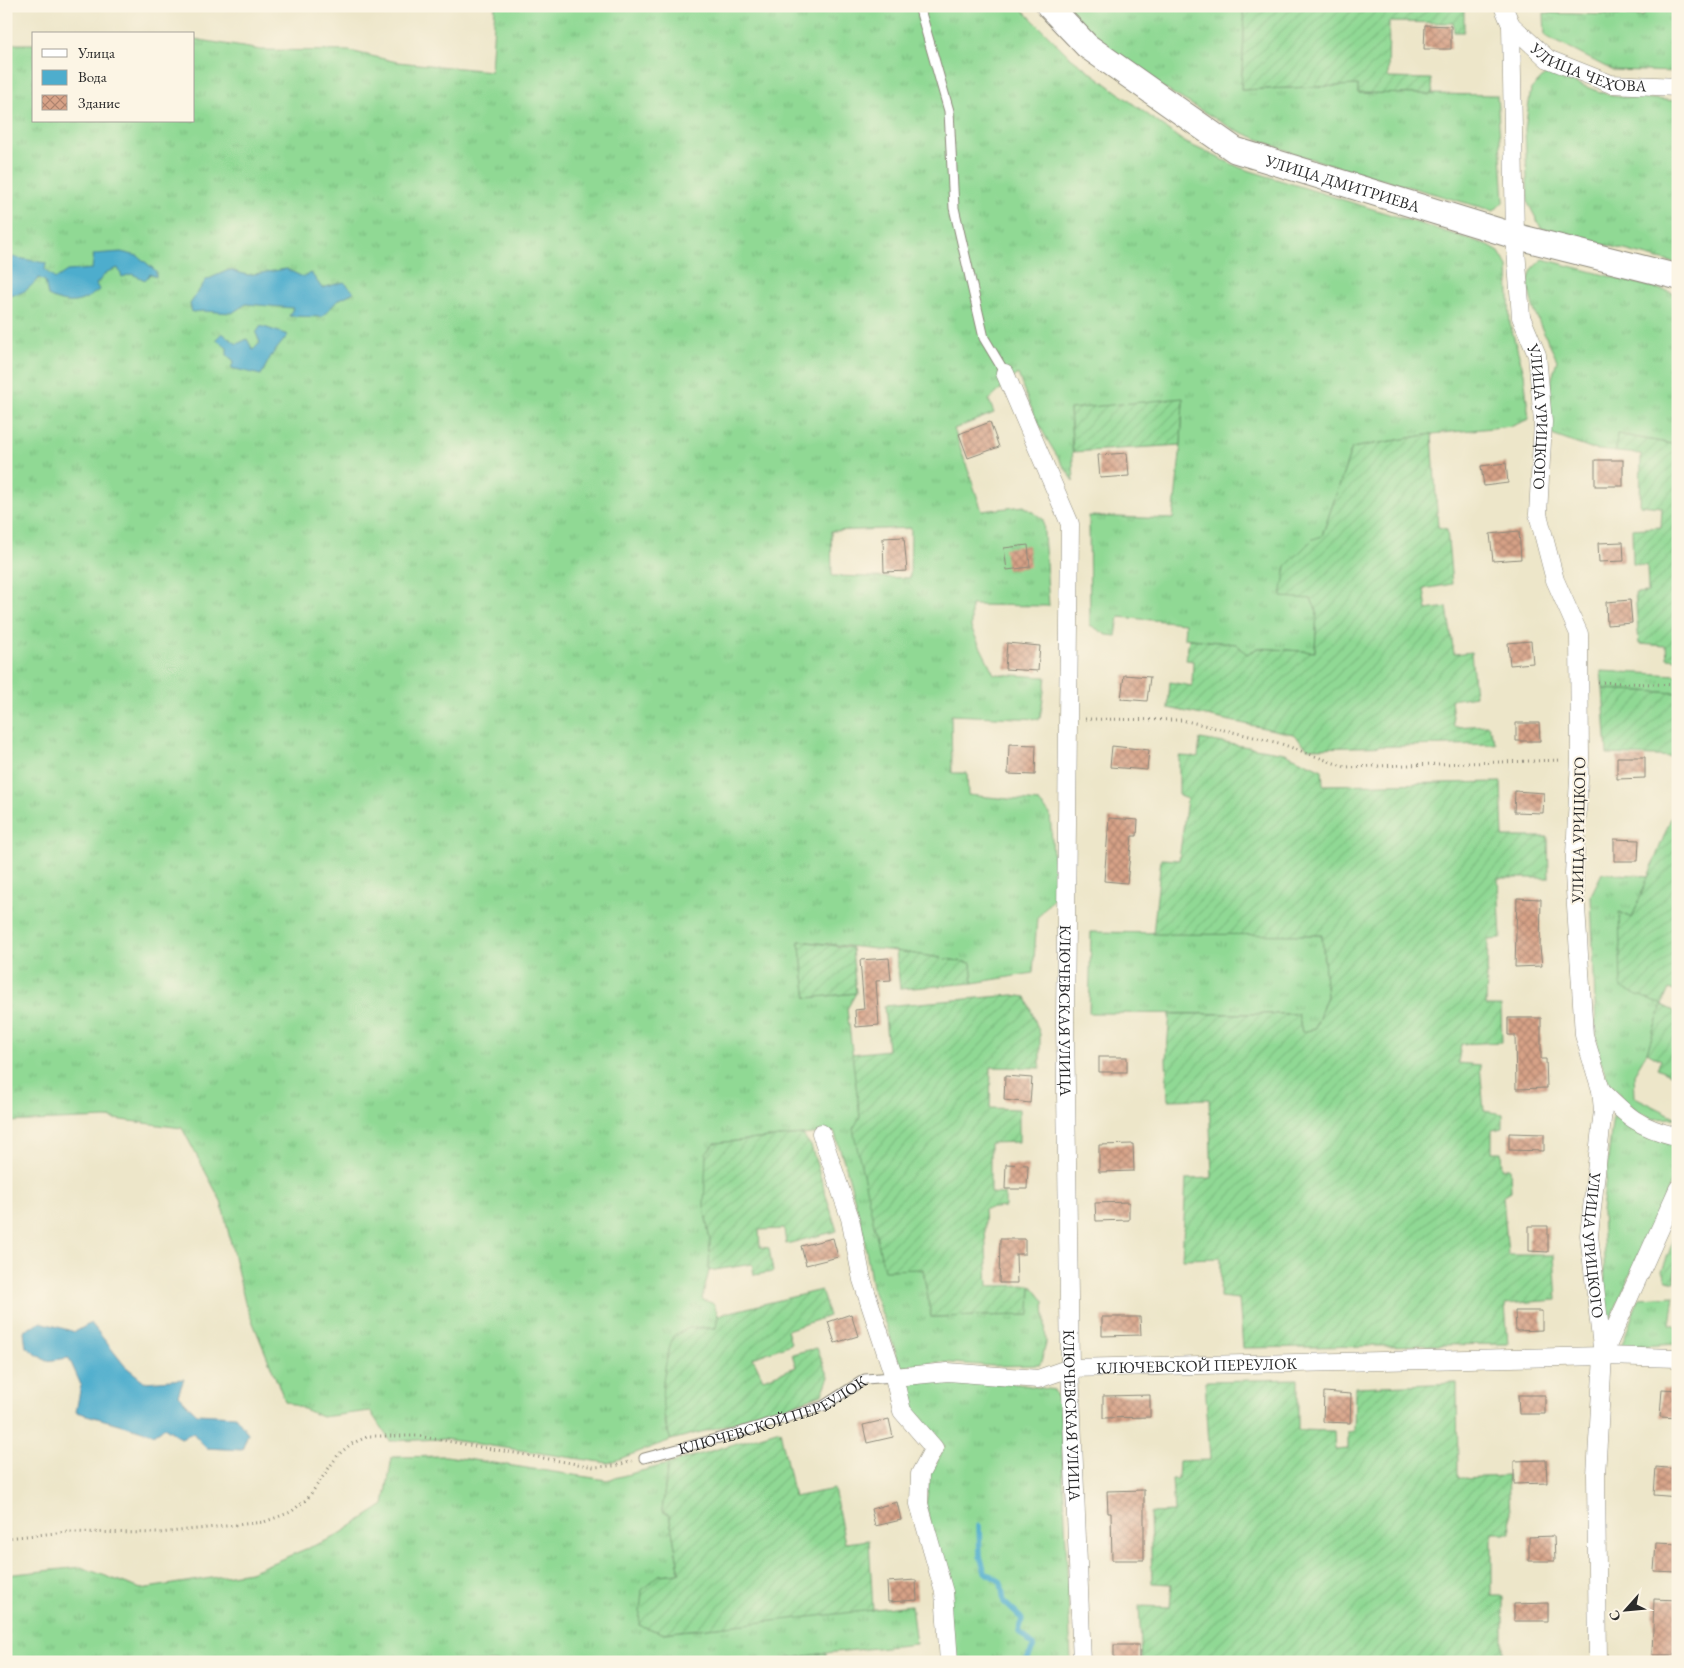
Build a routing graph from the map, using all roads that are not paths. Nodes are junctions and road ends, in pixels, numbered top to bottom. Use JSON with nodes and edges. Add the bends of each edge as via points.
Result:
{"nodes":[{"id":1,"x":920,"y":6,"type":"edge"},
{"id":2,"x":1049,"y":6,"type":"edge"},
{"id":3,"x":1503,"y":6,"type":"edge"},
{"id":4,"x":1512,"y":25,"type":"junction"},
{"id":5,"x":1678,"y":87,"type":"edge"},
{"id":6,"x":1515,"y":236,"type":"junction"},
{"id":7,"x":1678,"y":276,"type":"edge"},
{"id":8,"x":1005,"y":373,"type":"joint"},
{"id":9,"x":1600,"y":1090,"type":"junction"},
{"id":10,"x":821,"y":1133,"type":"dead end"},
{"id":11,"x":1678,"y":1135,"type":"edge"},
{"id":12,"x":1678,"y":1188,"type":"edge"},
{"id":13,"x":1603,"y":1356,"type":"junction"},
{"id":14,"x":1678,"y":1358,"type":"edge"},
{"id":15,"x":1070,"y":1368,"type":"junction"},
{"id":16,"x":894,"y":1377,"type":"junction"},
{"id":17,"x":644,"y":1458,"type":"road end"},
{"id":18,"x":949,"y":1662,"type":"edge"},
{"id":19,"x":1082,"y":1662,"type":"edge"},
{"id":20,"x":1598,"y":1662,"type":"edge"}],
"edges":[{"from":1,"to":8,"type":"lane","via":[[949,111],[954,208],[960,236],[984,338]]},
{"from":2,"to":6,"type":"street","name":"УЛИЦА ДМИТРИЕВА","via":[[1087,46],[1235,150]]},
{"from":3,"to":4,"type":"street","name":"УЛИЦА УРИЦКОГО"},
{"from":4,"to":5,"type":"street","name":"УЛИЦА ЧЕХОВА","via":[[1548,59],[1611,84]]},
{"from":4,"to":6,"type":"street","name":"УЛИЦА УРИЦКОГО"},
{"from":6,"to":7,"type":"street","name":"УЛИЦА ДМИТРИЕВА"},
{"from":6,"to":9,"type":"street","name":"УЛИЦА УРИЦКОГО","via":[[1521,317],[1537,355],[1543,422],[1538,514],[1555,580],[1579,634],[1580,759],[1574,874],[1584,1035]]},
{"from":8,"to":15,"type":"street","name":"КЛЮЧЕВСКАЯ УЛИЦА","via":[[1070,524],[1065,1022]]},
{"from":9,"to":11,"type":"street","via":[[1627,1116],[1650,1130]]},
{"from":9,"to":13,"type":"street","name":"УЛИЦА УРИЦКОГО","via":[[1603,1110],[1589,1235]]},
{"from":10,"to":16,"type":"street","via":[[850,1218],[862,1280]]},
{"from":12,"to":13,"type":"street"},
{"from":13,"to":14,"type":"street","name":"КЛЮЧЕВСКОЙ ПЕРЕУЛОК"},
{"from":13,"to":15,"type":"street","name":"КЛЮЧЕВСКОЙ ПЕРЕУЛОК"},
{"from":13,"to":20,"type":"street","name":"УЛИЦА УРИЦКОГО","via":[[1596,1475]]},
{"from":15,"to":16,"type":"street","name":"КЛЮЧЕВСКОЙ ПЕРЕУЛОК","via":[[1038,1379],[948,1372]]},
{"from":15,"to":19,"type":"street","name":"КЛЮЧЕВСКАЯ УЛИЦА"},
{"from":16,"to":17,"type":"lane","name":"КЛЮЧЕВСКОЙ ПЕРЕУЛОК","via":[[865,1379],[823,1406]]},
{"from":16,"to":18,"type":"street","via":[[902,1411],[934,1448],[920,1474],[919,1504],[944,1592]]}]}
